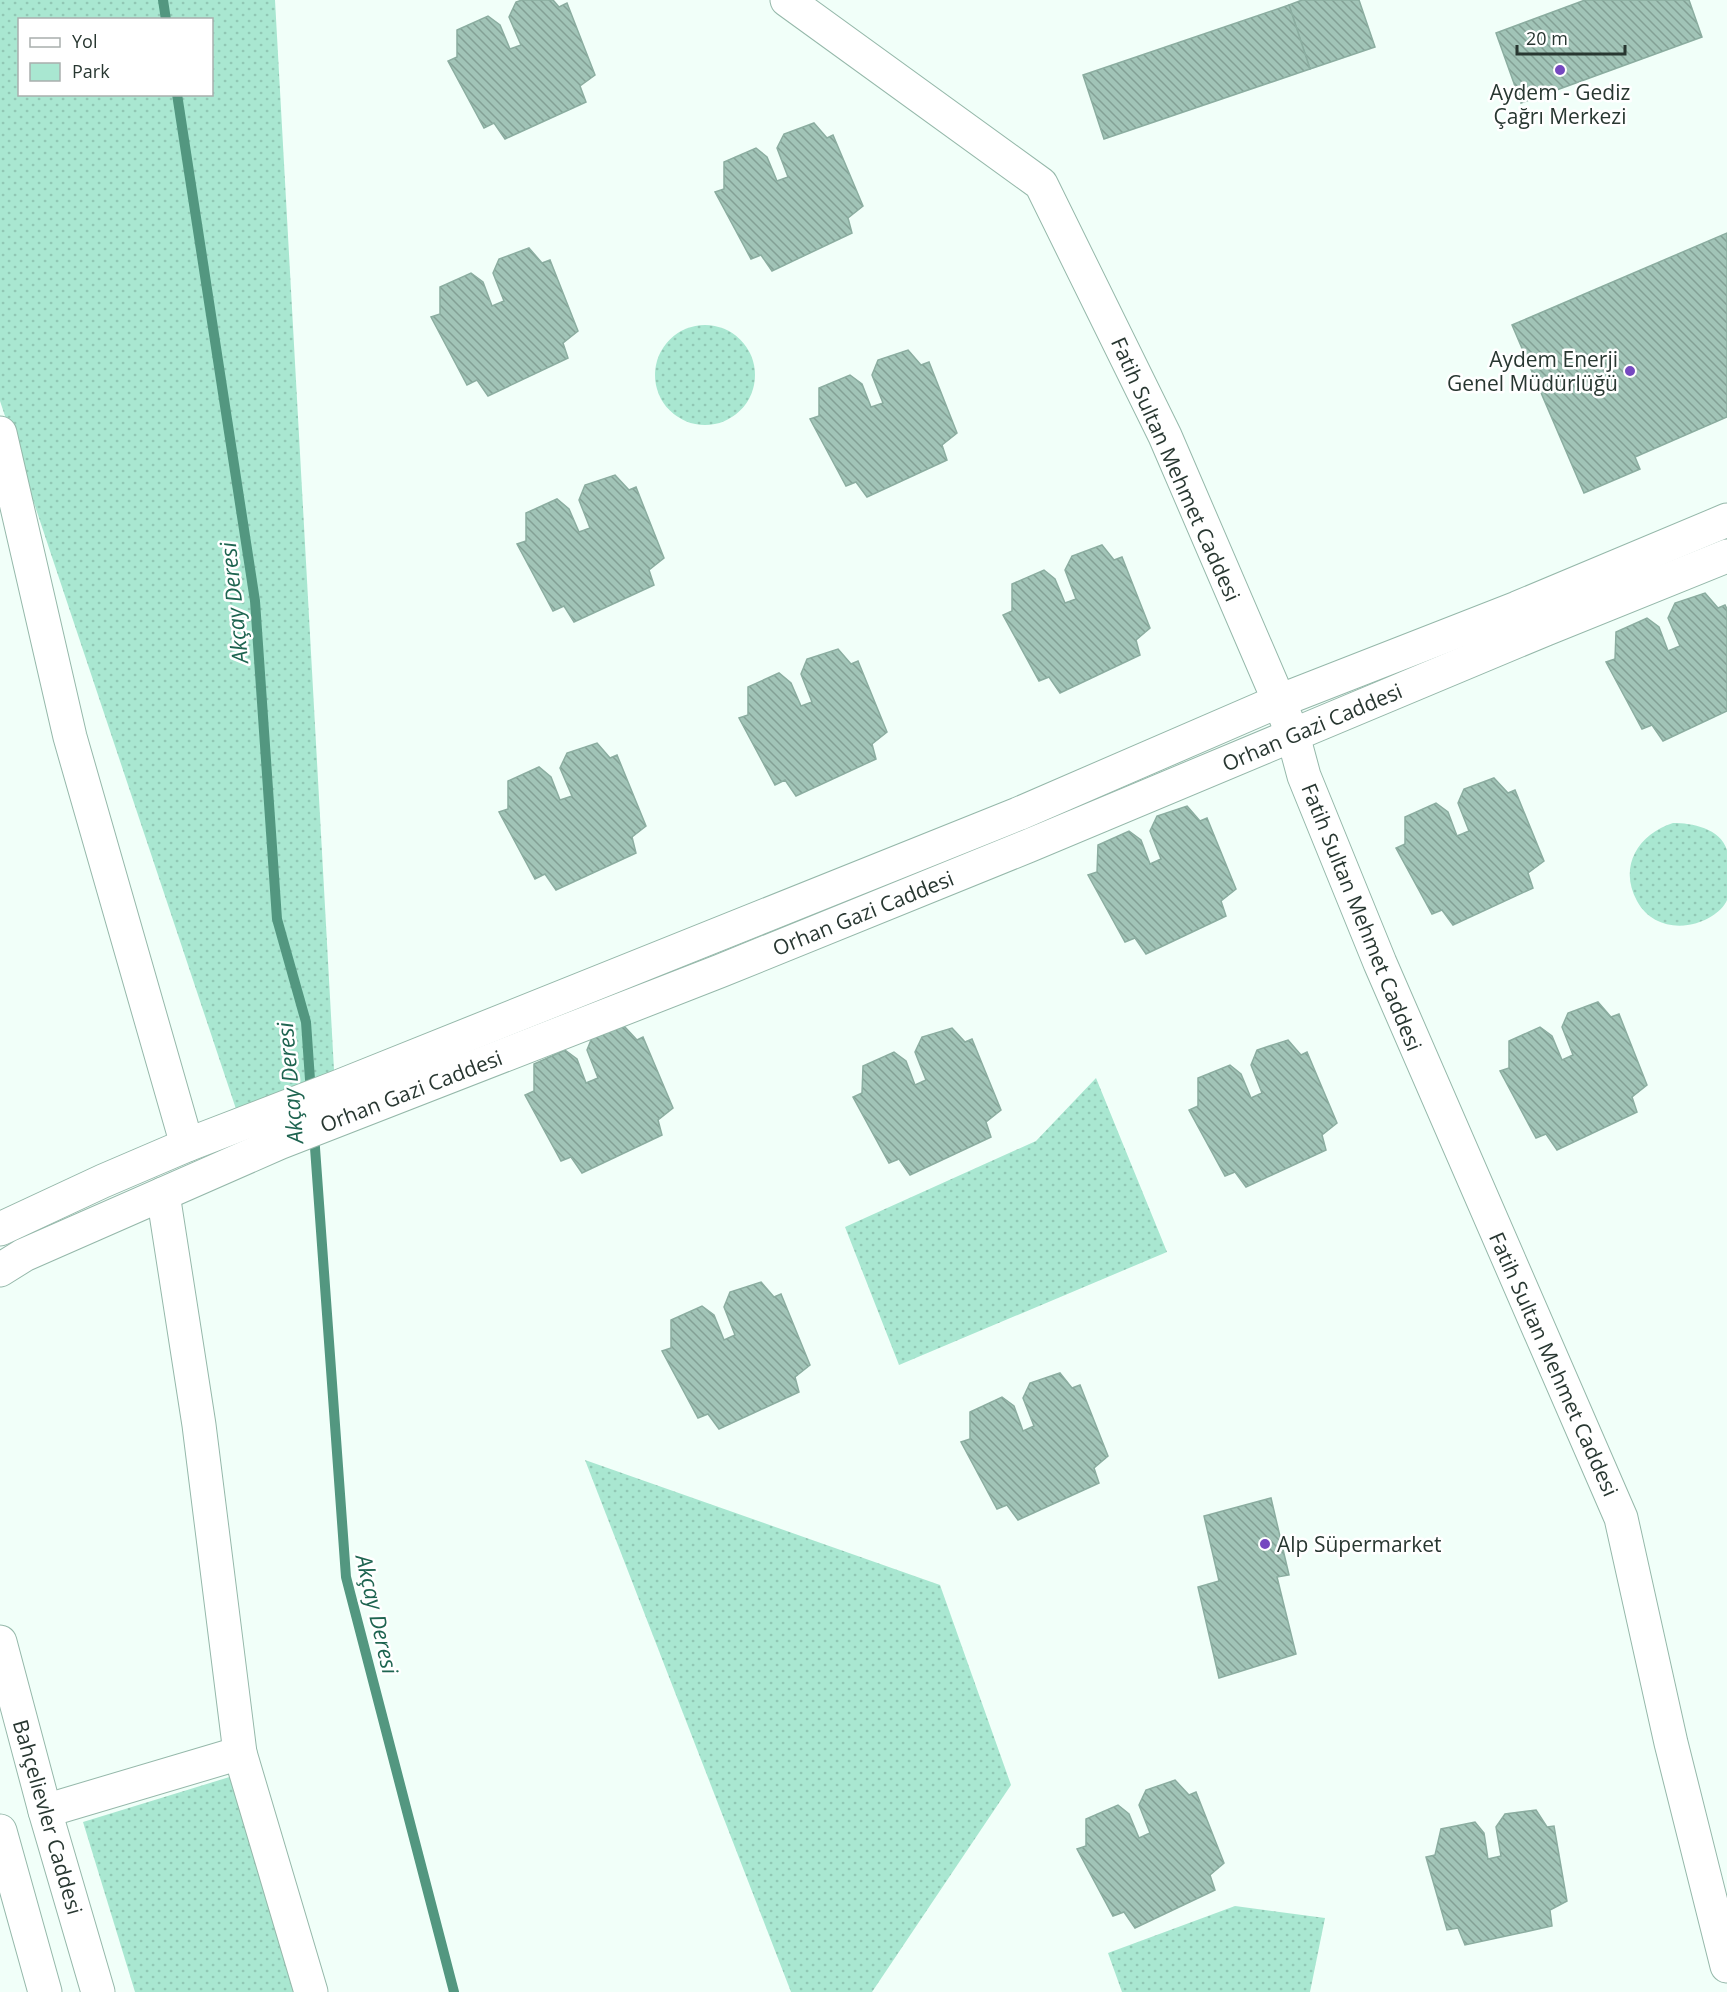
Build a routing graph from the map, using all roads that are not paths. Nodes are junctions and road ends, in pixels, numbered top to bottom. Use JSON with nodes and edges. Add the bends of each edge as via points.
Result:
{"nodes":[{"id":1,"x":787,"y":0,"type":"edge"},
{"id":2,"x":0,"y":433,"type":"edge"},
{"id":3,"x":1727,"y":520,"type":"edge"},
{"id":4,"x":1727,"y":556,"type":"edge"},
{"id":5,"x":1279,"y":701,"type":"junction"},
{"id":6,"x":1293,"y":735,"type":"junction"},
{"id":7,"x":186,"y":1145,"type":"junction"},
{"id":8,"x":163,"y":1194,"type":"junction"},
{"id":9,"x":0,"y":1229,"type":"edge"},
{"id":10,"x":0,"y":1270,"type":"edge"},
{"id":11,"x":0,"y":1642,"type":"edge"},
{"id":12,"x":240,"y":1753,"type":"junction"},
{"id":13,"x":45,"y":1811,"type":"junction"},
{"id":14,"x":0,"y":1831,"type":"edge"},
{"id":15,"x":5,"y":1871,"type":"edge"},
{"id":16,"x":1727,"y":1966,"type":"edge"},
{"id":17,"x":45,"y":1992,"type":"edge"},
{"id":18,"x":98,"y":1992,"type":"edge"},
{"id":19,"x":311,"y":1992,"type":"edge"}],
"edges":[{"from":1,"to":5,"type":"street","name":"Fatih Sultan Mehmet Caddesi","via":[[1041,184],[1165,436]]},
{"from":2,"to":7,"type":"street","via":[[70,737]]},
{"from":3,"to":5,"type":"street","name":"Orhan Gazi Caddesi"},
{"from":4,"to":6,"type":"street","name":"Orhan Gazi Caddesi"},
{"from":5,"to":6,"type":"street","name":"Fatih Sultan Mehmet Caddesi"},
{"from":5,"to":7,"type":"street","name":"Orhan Gazi Caddesi","via":[[1018,814]]},
{"from":6,"to":8,"type":"street","name":"Orhan Gazi Caddesi","via":[[788,944],[290,1138]]},
{"from":6,"to":16,"type":"street","name":"Fatih Sultan Mehmet Caddesi","via":[[1304,776],[1380,963],[1621,1518],[1671,1743]]},
{"from":7,"to":9,"type":"street","name":"Orhan Gazi Caddesi"},
{"from":8,"to":10,"type":"street","name":"Orhan Gazi Caddesi"},
{"from":8,"to":12,"type":"street","via":[[199,1425]]},
{"from":11,"to":13,"type":"street","name":"Bahçelievler Caddesi"},
{"from":12,"to":13,"type":"street"},
{"from":12,"to":19,"type":"street"},
{"from":13,"to":18,"type":"street","name":"Bahçelievler Caddesi"},
{"from":14,"to":15,"type":"street"},
{"from":15,"to":17,"type":"street"}]}
